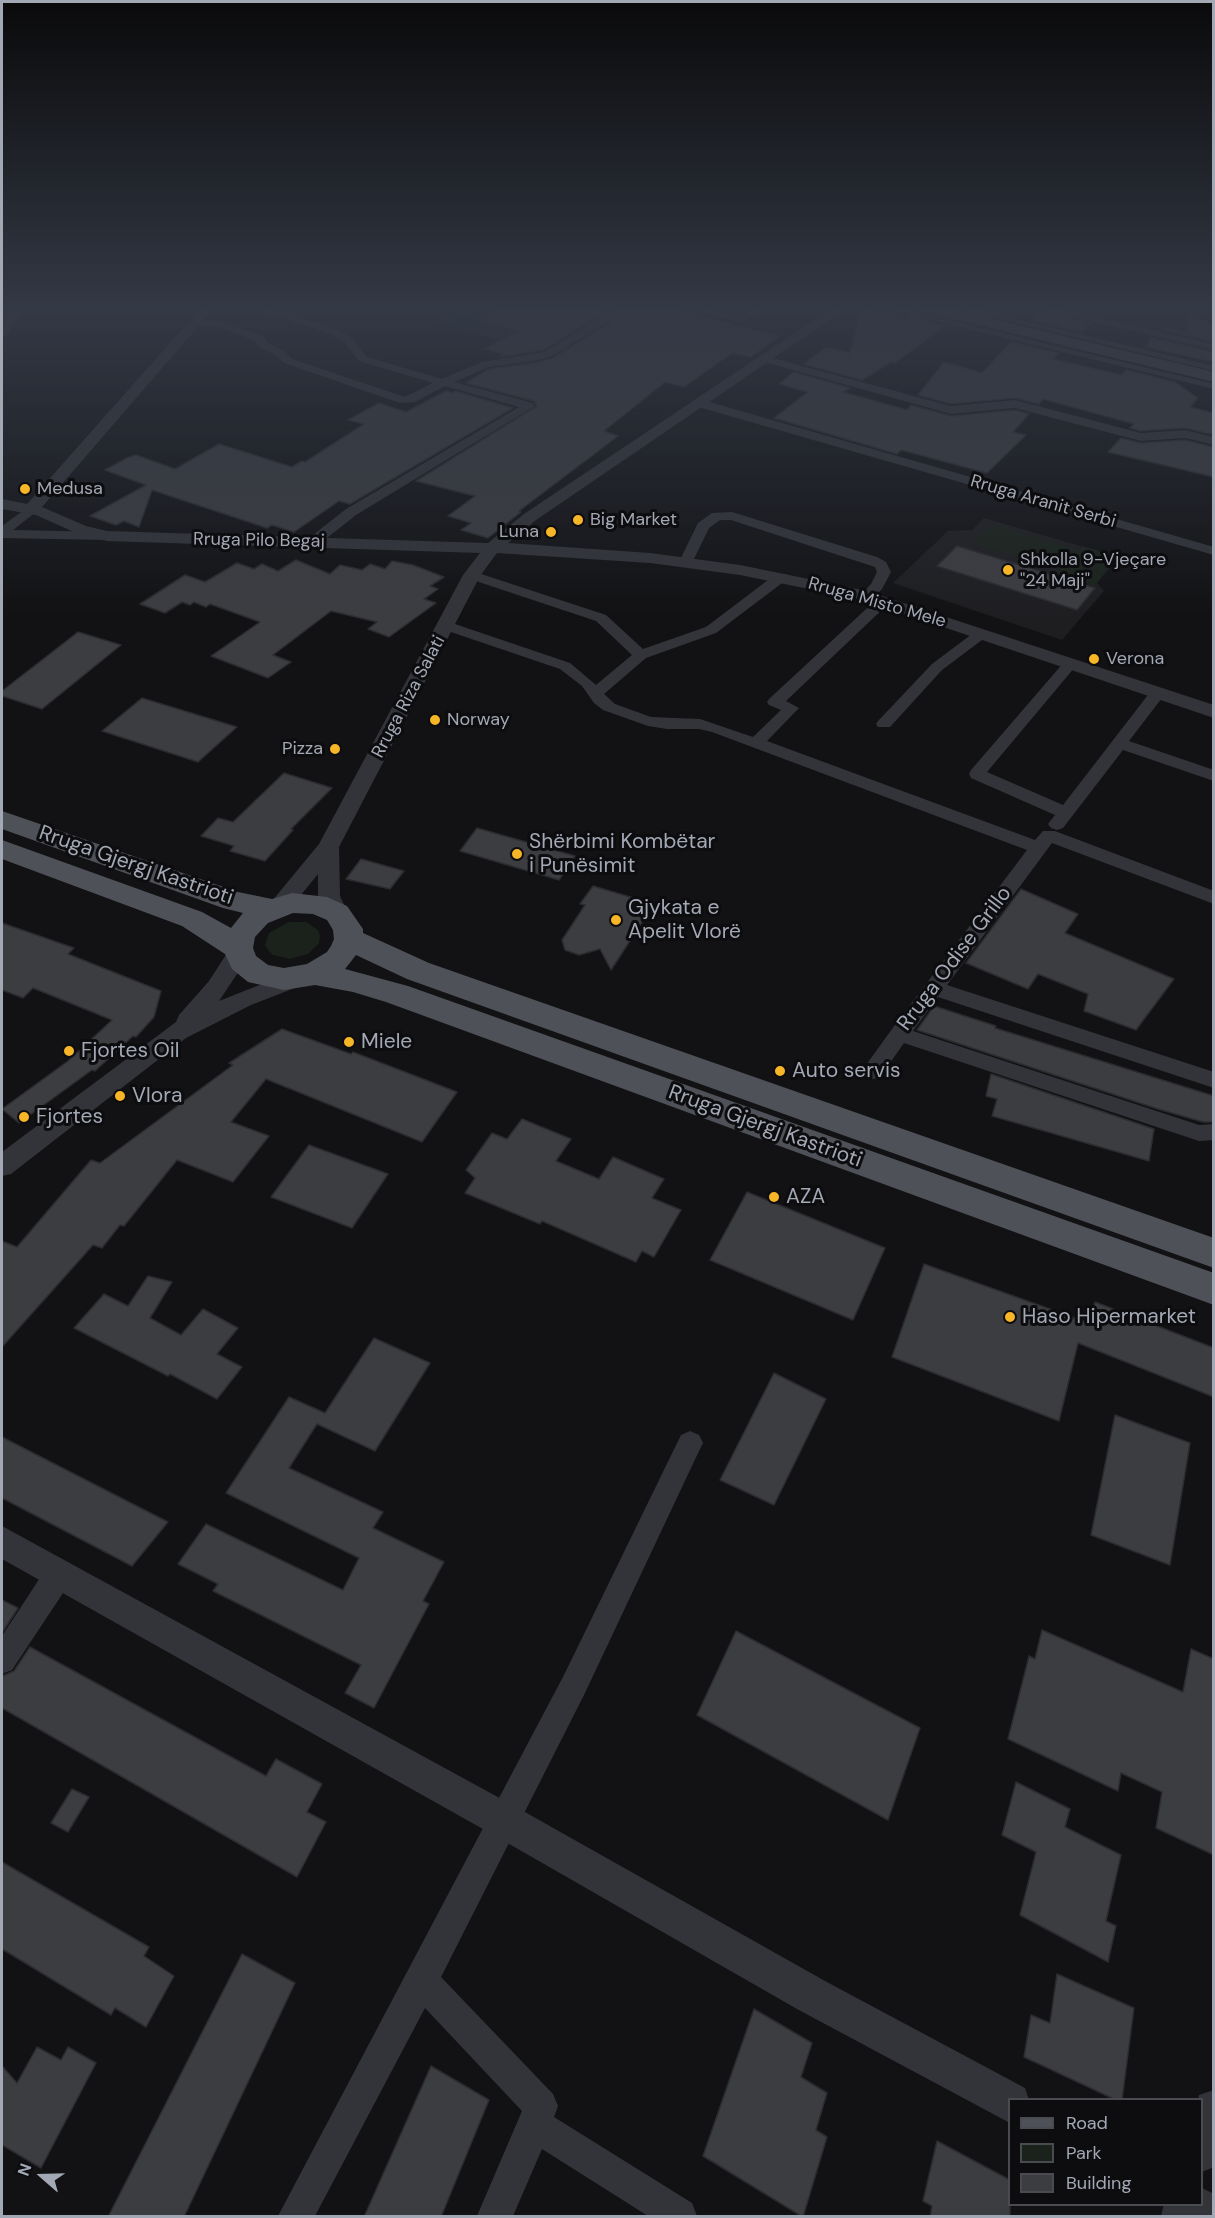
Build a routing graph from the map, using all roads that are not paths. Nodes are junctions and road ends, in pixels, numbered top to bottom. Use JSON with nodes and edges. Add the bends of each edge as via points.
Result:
{"nodes":[{"id":1,"x":118,"y":412,"type":"edge"},
{"id":2,"x":520,"y":412,"type":"edge"},
{"id":3,"x":686,"y":412,"type":"edge"},
{"id":4,"x":729,"y":412,"type":"edge"},
{"id":5,"x":1044,"y":412,"type":"edge"},
{"id":6,"x":1214,"y":441,"type":"edge"},
{"id":7,"x":2,"y":504,"type":"edge"},
{"id":8,"x":31,"y":509,"type":"junction"},
{"id":9,"x":2,"y":533,"type":"edge"},
{"id":10,"x":107,"y":536,"type":"junction"},
{"id":11,"x":313,"y":542,"type":"junction"},
{"id":12,"x":492,"y":548,"type":"junction"},
{"id":13,"x":1214,"y":551,"type":"edge"},
{"id":14,"x":686,"y":562,"type":"junction"},
{"id":15,"x":472,"y":575,"type":"junction"},
{"id":16,"x":781,"y":577,"type":"junction"},
{"id":17,"x":875,"y":598,"type":"junction"},
{"id":18,"x":447,"y":626,"type":"junction"},
{"id":19,"x":981,"y":634,"type":"junction"},
{"id":20,"x":641,"y":655,"type":"junction"},
{"id":21,"x":1070,"y":664,"type":"junction"},
{"id":22,"x":595,"y":694,"type":"junction"},
{"id":23,"x":1157,"y":694,"type":"junction"},
{"id":24,"x":1214,"y":712,"type":"edge"},
{"id":25,"x":884,"y":724,"type":"dead end"},
{"id":26,"x":756,"y":743,"type":"junction"},
{"id":27,"x":1119,"y":743,"type":"junction"},
{"id":28,"x":1214,"y":776,"type":"edge"},
{"id":29,"x":1066,"y":813,"type":"junction"},
{"id":30,"x":2,"y":820,"type":"edge"},
{"id":31,"x":1044,"y":842,"type":"junction"},
{"id":32,"x":328,"y":847,"type":"junction"},
{"id":33,"x":2,"y":849,"type":"edge"},
{"id":34,"x":1214,"y":898,"type":"edge"},
{"id":35,"x":276,"y":907,"type":"junction"},
{"id":36,"x":343,"y":926,"type":"junction"},
{"id":37,"x":239,"y":951,"type":"junction"},
{"id":38,"x":306,"y":976,"type":"junction"},
{"id":39,"x":933,"y":988,"type":"junction"},
{"id":40,"x":177,"y":1032,"type":"junction"},
{"id":41,"x":899,"y":1034,"type":"junction"},
{"id":42,"x":873,"y":1071,"type":"dead end"},
{"id":43,"x":1214,"y":1080,"type":"edge"},
{"id":44,"x":1214,"y":1132,"type":"edge"},
{"id":45,"x":2,"y":1166,"type":"edge"},
{"id":46,"x":1214,"y":1253,"type":"edge"},
{"id":47,"x":1214,"y":1289,"type":"edge"},
{"id":48,"x":690,"y":1443,"type":"dead end"},
{"id":49,"x":2,"y":1542,"type":"edge"},
{"id":50,"x":59,"y":1574,"type":"junction"},
{"id":51,"x":2,"y":1660,"type":"edge"},
{"id":52,"x":503,"y":1820,"type":"junction"},
{"id":53,"x":422,"y":1981,"type":"junction"},
{"id":54,"x":1008,"y":2102,"type":"edge"},
{"id":55,"x":1214,"y":2110,"type":"edge"},
{"id":56,"x":535,"y":2125,"type":"junction"},
{"id":57,"x":1203,"y":2148,"type":"edge"},
{"id":58,"x":1199,"y":2206,"type":"edge"},
{"id":59,"x":1214,"y":2213,"type":"edge"},
{"id":60,"x":296,"y":2217,"type":"edge"},
{"id":61,"x":495,"y":2217,"type":"edge"},
{"id":62,"x":679,"y":2217,"type":"edge"}],
"edges":[{"from":1,"to":8,"type":"street"},
{"from":2,"to":11,"type":"street","via":[[351,512]]},
{"from":3,"to":12,"type":"street","name":"Rruga Riza Salati","via":[[530,516]]},
{"from":4,"to":13,"type":"street","name":"Rruga Aranit Serbi"},
{"from":5,"to":6,"type":"street","via":[[1142,437],[1185,434]]},
{"from":7,"to":8,"type":"street","name":"Rruga Pilo Begaj"},
{"from":8,"to":9,"type":"street"},
{"from":8,"to":10,"type":"street","name":"Rruga Pilo Begaj"},
{"from":9,"to":10,"type":"street"},
{"from":10,"to":11,"type":"street","name":"Rruga Pilo Begaj"},
{"from":11,"to":12,"type":"street","name":"Rruga Pilo Begaj"},
{"from":12,"to":14,"type":"street","name":"Rruga Misto Mele"},
{"from":12,"to":15,"type":"street","name":"Rruga Riza Salati"},
{"from":14,"to":16,"type":"street","name":"Rruga Misto Mele"},
{"from":14,"to":17,"type":"street","via":[[703,526],[717,516],[732,516],[881,565],[884,572]]},
{"from":15,"to":18,"type":"street","name":"Rruga Riza Salati"},
{"from":15,"to":20,"type":"street","via":[[601,618]]},
{"from":16,"to":17,"type":"street","name":"Rruga Misto Mele"},
{"from":16,"to":20,"type":"street","via":[[711,630]]},
{"from":17,"to":19,"type":"street","name":"Rruga Misto Mele"},
{"from":17,"to":26,"type":"street","via":[[775,702],[791,708]]},
{"from":18,"to":22,"type":"street","via":[[565,666]]},
{"from":18,"to":32,"type":"street","name":"Rruga Riza Salati"},
{"from":19,"to":21,"type":"street","name":"Rruga Misto Mele"},
{"from":19,"to":25,"type":"street","via":[[937,667]]},
{"from":20,"to":22,"type":"street"},
{"from":21,"to":23,"type":"street","name":"Rruga Misto Mele"},
{"from":21,"to":29,"type":"street","via":[[977,774]]},
{"from":22,"to":26,"type":"street","via":[[609,707],[648,721],[700,724]]},
{"from":23,"to":24,"type":"street","name":"Rruga Misto Mele"},
{"from":23,"to":27,"type":"street","name":"Rruga Odise Grillo"},
{"from":26,"to":31,"type":"street"},
{"from":27,"to":28,"type":"street"},
{"from":27,"to":29,"type":"street","name":"Rruga Odise Grillo"},
{"from":29,"to":31,"type":"street","name":"Rruga Odise Grillo"},
{"from":30,"to":35,"type":"main road","name":"Rruga Gjergj Kastrioti","via":[[233,901]]},
{"from":31,"to":34,"type":"street"},
{"from":31,"to":39,"type":"street","name":"Rruga Odise Grillo"},
{"from":32,"to":35,"type":"street","name":"Rruga Riza Salati"},
{"from":32,"to":36,"type":"street","via":[[329,896]]},
{"from":33,"to":37,"type":"main road","name":"Rruga Gjergj Kastrioti","via":[[181,915],[223,937]]},
{"from":35,"to":36,"type":"main road","via":[[317,904]]},
{"from":35,"to":37,"type":"main road","via":[[247,926],[240,937]]},
{"from":36,"to":38,"type":"main road","via":[[345,949],[338,958]]},
{"from":36,"to":46,"type":"main road","name":"Rruga Gjergj Kastrioti","via":[[418,970]]},
{"from":37,"to":38,"type":"main road","via":[[250,969],[259,974],[284,979]]},
{"from":37,"to":40,"type":"street","via":[[217,987]]},
{"from":38,"to":40,"type":"street","via":[[243,999]]},
{"from":38,"to":47,"type":"main road","name":"Rruga Gjergj Kastrioti","via":[[354,981],[408,998]]},
{"from":39,"to":41,"type":"street","name":"Rruga Odise Grillo"},
{"from":39,"to":43,"type":"street"},
{"from":40,"to":45,"type":"street"},
{"from":41,"to":42,"type":"street","name":"Rruga Odise Grillo"},
{"from":41,"to":44,"type":"street","via":[[1199,1132]]},
{"from":48,"to":52,"type":"street","via":[[574,1685]]},
{"from":49,"to":50,"type":"street"},
{"from":50,"to":51,"type":"street"},
{"from":50,"to":52,"type":"street"},
{"from":52,"to":53,"type":"street"},
{"from":52,"to":54,"type":"street"},
{"from":53,"to":56,"type":"street","via":[[541,2106]]},
{"from":53,"to":60,"type":"street"},
{"from":55,"to":57,"type":"street"},
{"from":56,"to":61,"type":"street"},
{"from":56,"to":62,"type":"street"},
{"from":58,"to":59,"type":"street"}]}
